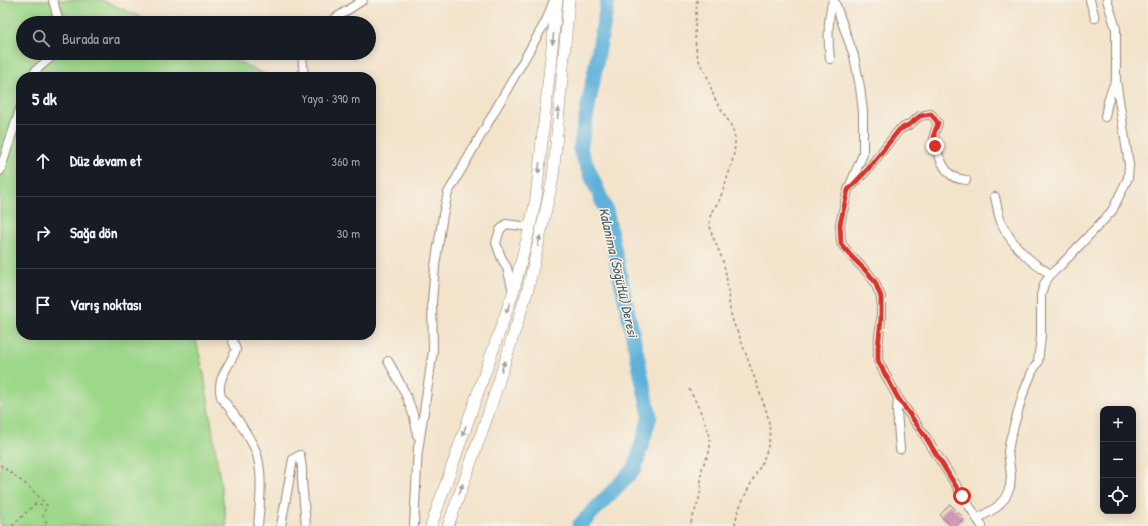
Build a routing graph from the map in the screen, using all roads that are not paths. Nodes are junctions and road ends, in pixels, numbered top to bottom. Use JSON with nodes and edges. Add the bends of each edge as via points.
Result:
{"nodes":[{"id":1,"x":53,"y":0,"type":"edge"},
{"id":2,"x":363,"y":0,"type":"edge"},
{"id":3,"x":554,"y":0,"type":"edge"},
{"id":4,"x":557,"y":0,"type":"edge"},
{"id":5,"x":568,"y":0,"type":"edge"},
{"id":6,"x":834,"y":0,"type":"edge"},
{"id":7,"x":1090,"y":0,"type":"edge"},
{"id":8,"x":1107,"y":0,"type":"edge"},
{"id":9,"x":57,"y":16,"type":"edge"},
{"id":10,"x":339,"y":16,"type":"edge"},
{"id":11,"x":1095,"y":18,"type":"dead end"},
{"id":12,"x":830,"y":59,"type":"dead end"},
{"id":13,"x":48,"y":60,"type":"edge"},
{"id":14,"x":303,"y":60,"type":"edge"},
{"id":15,"x":35,"y":72,"type":"edge"},
{"id":16,"x":304,"y":72,"type":"edge"},
{"id":17,"x":1116,"y":80,"type":"junction"},
{"id":18,"x":1106,"y":116,"type":"dead end"},
{"id":19,"x":16,"y":121,"type":"edge"},
{"id":20,"x":0,"y":171,"type":"edge"},
{"id":21,"x":966,"y":180,"type":"dead end"},
{"id":22,"x":848,"y":190,"type":"junction"},
{"id":23,"x":995,"y":197,"type":"dead end"},
{"id":24,"x":530,"y":227,"type":"junction"},
{"id":25,"x":1051,"y":274,"type":"junction"},
{"id":26,"x":513,"y":293,"type":"junction"},
{"id":27,"x":233,"y":340,"type":"edge"},
{"id":28,"x":388,"y":361,"type":"dead end"},
{"id":29,"x":898,"y":398,"type":"junction"},
{"id":30,"x":900,"y":449,"type":"dead end"},
{"id":31,"x":418,"y":451,"type":"junction"},
{"id":32,"x":977,"y":519,"type":"junction"},
{"id":33,"x":258,"y":526,"type":"edge"},
{"id":34,"x":281,"y":526,"type":"edge"},
{"id":35,"x":306,"y":526,"type":"edge"},
{"id":36,"x":414,"y":526,"type":"edge"},
{"id":37,"x":431,"y":526,"type":"edge"},
{"id":38,"x":448,"y":526,"type":"edge"},
{"id":39,"x":982,"y":526,"type":"edge"}],
"edges":[{"from":1,"to":9,"type":"street"},
{"from":2,"to":10,"type":"street"},
{"from":3,"to":31,"type":"street","via":[[546,21],[448,193],[435,266],[432,302],[433,351]]},
{"from":4,"to":24,"type":"main road","one_way":true,"via":[[536,198]]},
{"from":38,"to":5,"type":"main road","one_way":true,"via":[[489,412],[528,289],[553,178]]},
{"from":6,"to":12,"type":"street","via":[[829,22]]},
{"from":6,"to":22,"type":"street","via":[[854,56],[863,112],[863,154]]},
{"from":7,"to":11,"type":"street"},
{"from":8,"to":17,"type":"street","via":[[1116,29]]},
{"from":13,"to":15,"type":"street"},
{"from":14,"to":16,"type":"street"},
{"from":17,"to":18,"type":"street","via":[[1110,92]]},
{"from":17,"to":25,"type":"street","via":[[1129,165],[1128,178],[1112,210]]},
{"from":19,"to":20,"type":"street"},
{"from":21,"to":22,"type":"street","via":[[954,177],[940,157],[935,146],[934,134],[938,123],[931,114],[920,116],[899,130]]},
{"from":22,"to":29,"type":"street","via":[[840,224],[841,244],[869,274],[881,297],[878,361]]},
{"from":23,"to":25,"type":"street","via":[[1001,221],[1007,232],[1022,251],[1040,268]]},
{"from":24,"to":26,"type":"main road"},
{"from":24,"to":26,"type":"street","via":[[506,224],[500,230],[496,243],[507,268]]},
{"from":25,"to":32,"type":"street","via":[[1044,284],[1041,295],[1038,362],[1027,383],[1010,440],[1010,487],[997,507]]},
{"from":26,"to":37,"type":"main road","one_way":true},
{"from":27,"to":33,"type":"street","via":[[236,350],[222,374],[219,382],[220,391],[221,397],[245,430],[255,451],[259,471]]},
{"from":28,"to":31,"type":"street","via":[[411,409]]},
{"from":29,"to":30,"type":"street"},
{"from":29,"to":32,"type":"street"},
{"from":31,"to":36,"type":"street"},
{"from":32,"to":39,"type":"street"},
{"from":34,"to":35,"type":"street","via":[[293,459],[300,455]]}]}
